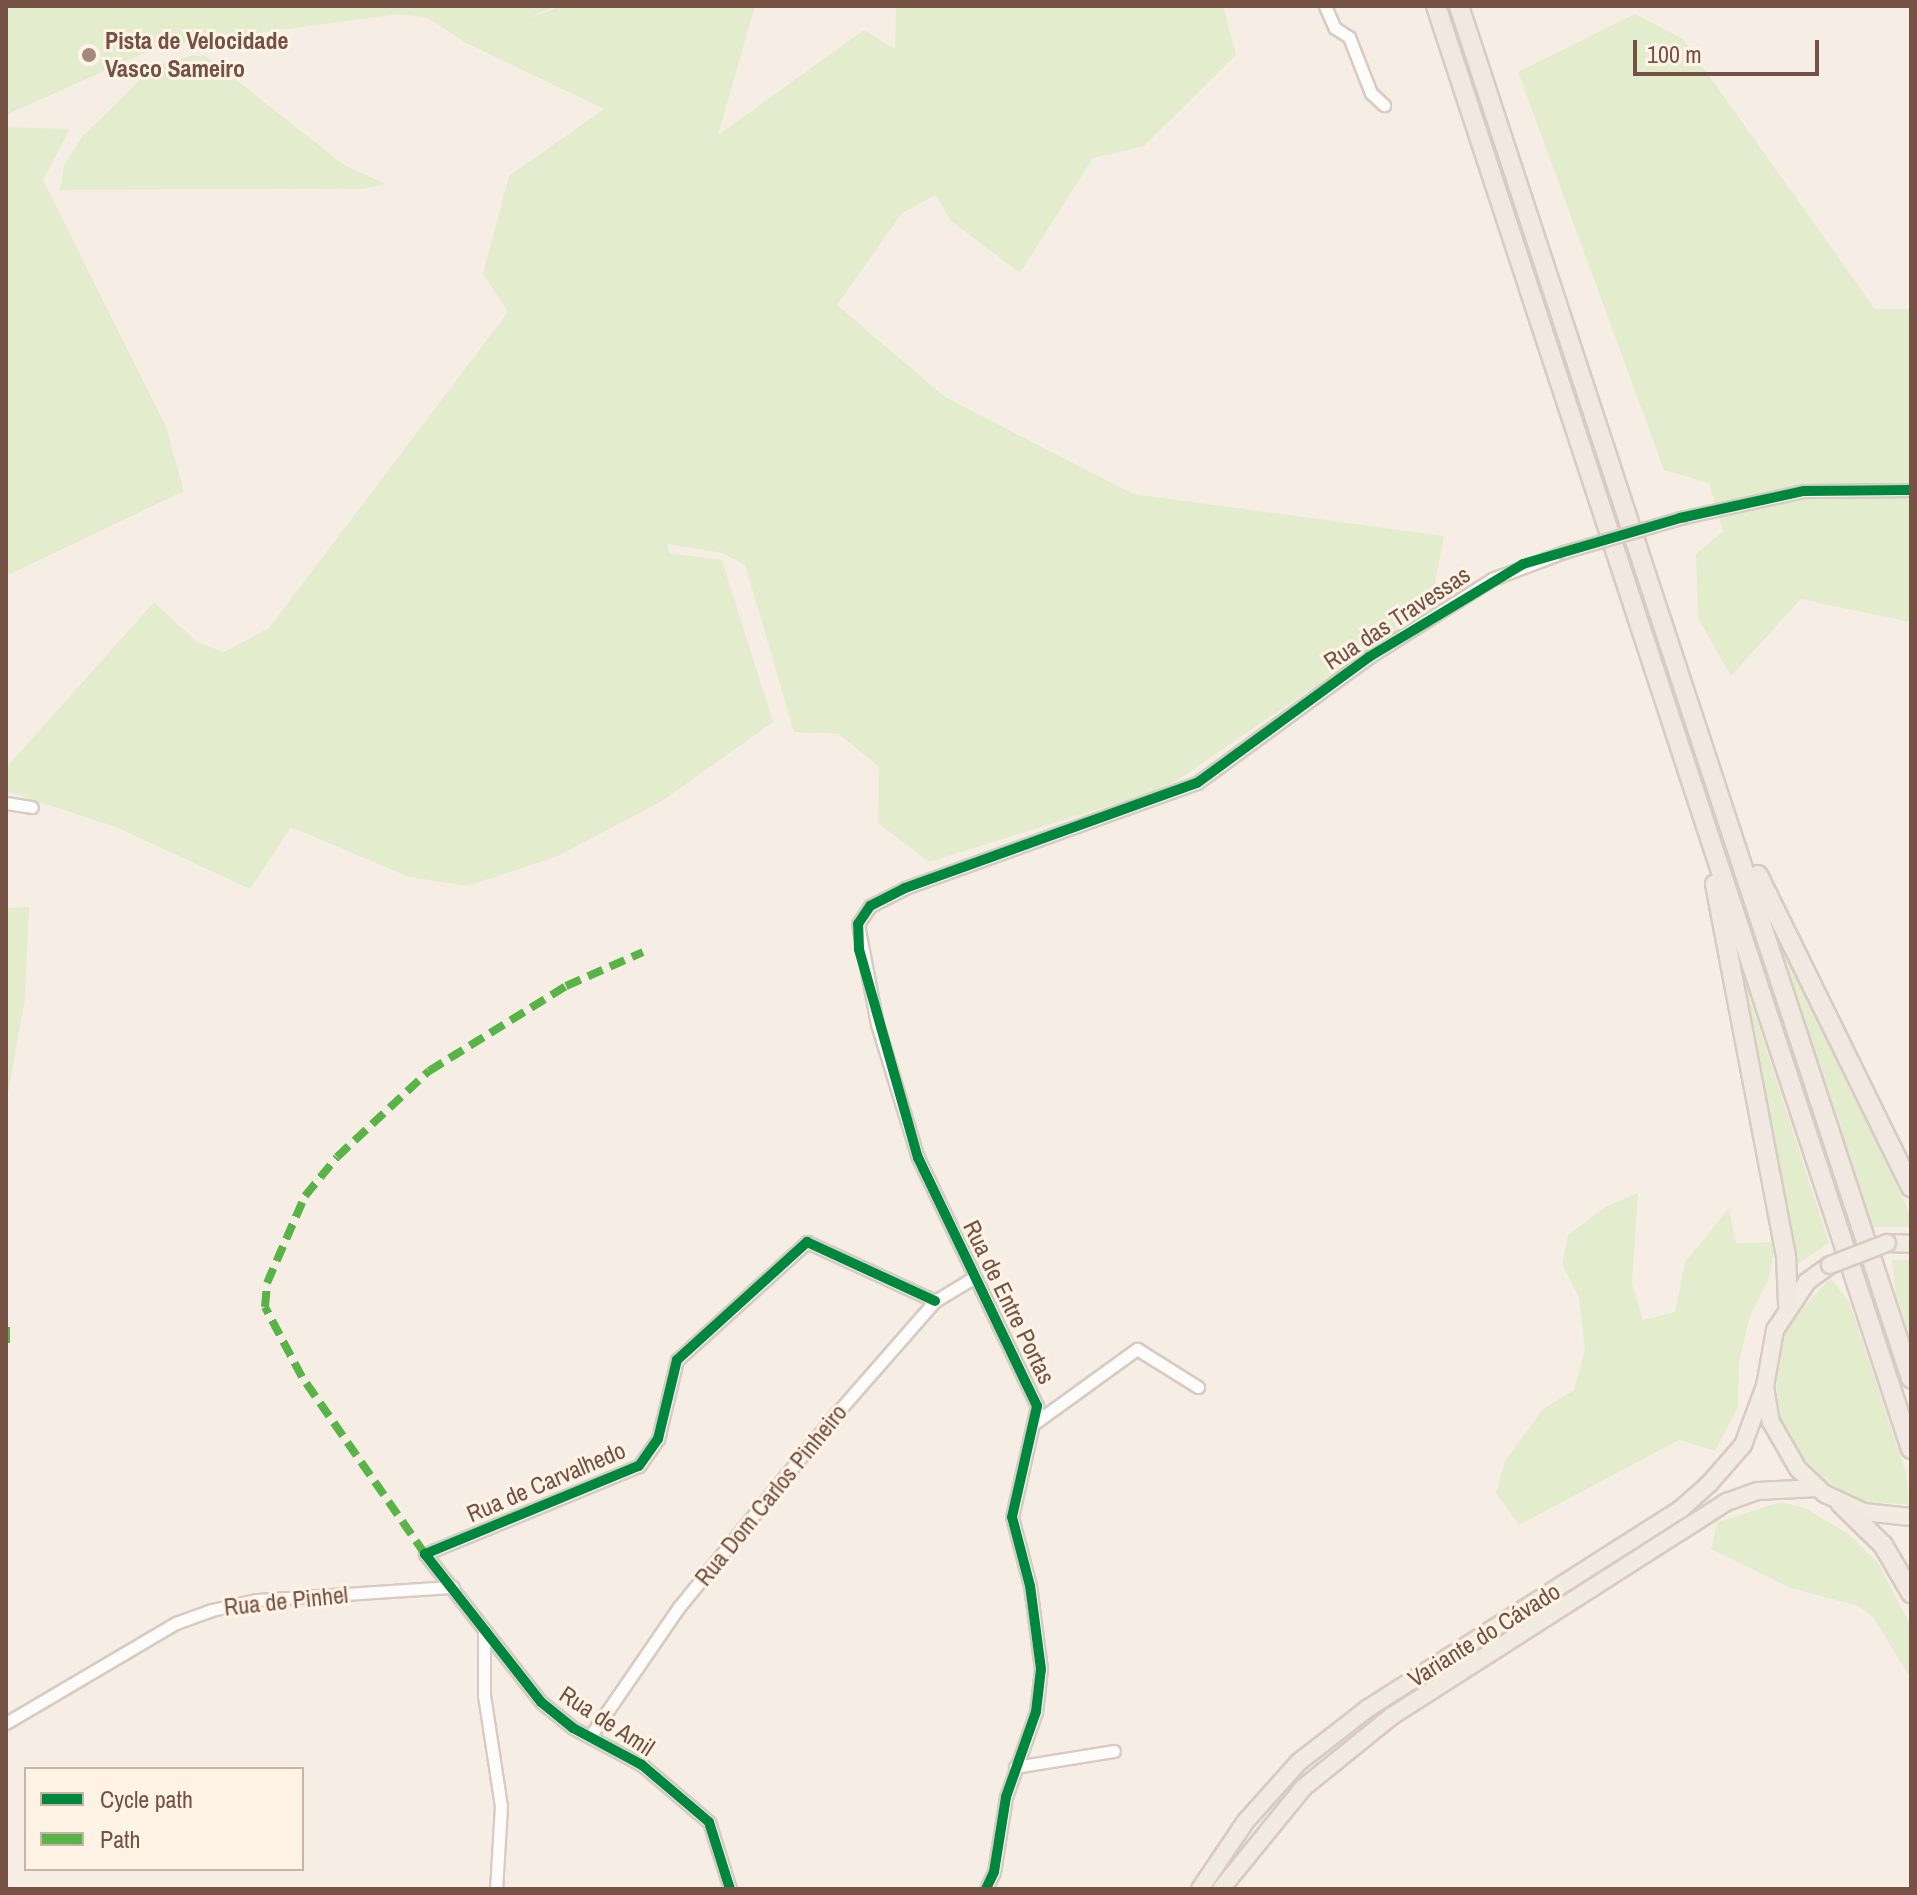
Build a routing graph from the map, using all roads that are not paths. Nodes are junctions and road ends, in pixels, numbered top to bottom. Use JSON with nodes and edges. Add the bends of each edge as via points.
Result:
{"nodes":[{"id":1,"x":1325,"y":6,"type":"edge"},
{"id":2,"x":1436,"y":6,"type":"edge"},
{"id":3,"x":1459,"y":6,"type":"edge"},
{"id":4,"x":1384,"y":105,"type":"dead end"},
{"id":5,"x":1911,"y":490,"type":"edge"},
{"id":6,"x":1673,"y":651,"type":"junction"},
{"id":7,"x":1663,"y":689,"type":"junction"},
{"id":8,"x":6,"y":803,"type":"edge"},
{"id":9,"x":32,"y":807,"type":"dead end"},
{"id":10,"x":858,"y":924,"type":"joint"},
{"id":11,"x":1911,"y":1188,"type":"edge"},
{"id":12,"x":1911,"y":1244,"type":"edge"},
{"id":13,"x":975,"y":1277,"type":"junction"},
{"id":14,"x":935,"y":1301,"type":"junction"},
{"id":15,"x":1788,"y":1305,"type":"junction"},
{"id":16,"x":1911,"y":1378,"type":"edge"},
{"id":17,"x":1765,"y":1386,"type":"junction"},
{"id":18,"x":1198,"y":1387,"type":"dead end"},
{"id":19,"x":1036,"y":1422,"type":"junction"},
{"id":20,"x":1911,"y":1449,"type":"edge"},
{"id":21,"x":1818,"y":1488,"type":"junction"},
{"id":22,"x":1840,"y":1503,"type":"junction"},
{"id":23,"x":1911,"y":1517,"type":"edge"},
{"id":24,"x":425,"y":1554,"type":"joint"},
{"id":25,"x":453,"y":1587,"type":"junction"},
{"id":26,"x":1911,"y":1593,"type":"edge"},
{"id":27,"x":484,"y":1634,"type":"junction"},
{"id":28,"x":6,"y":1723,"type":"edge"},
{"id":29,"x":591,"y":1735,"type":"junction"},
{"id":30,"x":1114,"y":1751,"type":"dead end"},
{"id":31,"x":1015,"y":1767,"type":"junction"},
{"id":32,"x":496,"y":1889,"type":"edge"},
{"id":33,"x":730,"y":1889,"type":"edge"},
{"id":34,"x":986,"y":1889,"type":"edge"},
{"id":35,"x":1200,"y":1889,"type":"edge"},
{"id":36,"x":1221,"y":1889,"type":"edge"}],
"edges":[{"from":1,"to":4,"type":"street","via":[[1335,28],[1349,37],[1371,93]]},
{"from":2,"to":7,"type":"highway"},
{"from":3,"to":6,"type":"highway"},
{"from":5,"to":10,"type":"street","name":"Rua das Travessas","bridge":true,"via":[[1804,491],[1680,518],[1523,564],[1369,657],[1197,783],[905,888],[870,906]]},
{"from":6,"to":11,"type":"highway","via":[[1692,681],[1767,899],[1813,979]]},
{"from":6,"to":16,"type":"highway"},
{"from":7,"to":15,"type":"highway","via":[[1664,720],[1721,905],[1786,1255]]},
{"from":7,"to":20,"type":"highway"},
{"from":8,"to":9,"type":"street"},
{"from":10,"to":13,"type":"street","name":"Rua de Entre Portas","via":[[877,1024],[918,1158]]},
{"from":12,"to":15,"type":"main road","bridge":true,"via":[[1887,1243],[1830,1265]]},
{"from":13,"to":14,"type":"street","name":"Rua Dom Carlos Pinheiro"},
{"from":13,"to":19,"type":"street","name":"Rua de Entre Portas","via":[[1028,1385]]},
{"from":14,"to":24,"type":"street","name":"Rua de Carvalhedo","via":[[807,1242],[677,1360],[658,1439],[639,1466]]},
{"from":14,"to":29,"type":"street","name":"Rua Dom Carlos Pinheiro","via":[[679,1607]]},
{"from":15,"to":17,"type":"main road","via":[[1767,1357]]},
{"from":17,"to":21,"type":"main road","via":[[1778,1439]]},
{"from":17,"to":35,"type":"main road","name":"Variante do Cávado","via":[[1743,1445],[1681,1509],[1367,1709],[1299,1762],[1246,1821]]},
{"from":18,"to":19,"type":"street","via":[[1137,1349]]},
{"from":19,"to":31,"type":"street","name":"Rua de Entre Portas","via":[[1012,1517],[1030,1586],[1041,1669],[1036,1712]]},
{"from":21,"to":22,"type":"main road"},
{"from":21,"to":36,"type":"main road","name":"Variante do Cávado","via":[[1757,1491],[1727,1502],[1392,1716],[1303,1788]]},
{"from":22,"to":23,"type":"main road"},
{"from":22,"to":26,"type":"highway","via":[[1883,1545]]},
{"from":24,"to":25,"type":"street","name":"Rua de Amil"},
{"from":25,"to":27,"type":"street","name":"Rua de Amil"},
{"from":25,"to":28,"type":"street","name":"Rua de Pinhel","via":[[256,1600],[212,1610],[176,1623]]},
{"from":27,"to":29,"type":"street","name":"Rua de Amil","via":[[541,1702],[573,1728]]},
{"from":27,"to":32,"type":"street","via":[[484,1695],[501,1806]]},
{"from":29,"to":33,"type":"street","name":"Rua de Amil","via":[[642,1765],[709,1822]]},
{"from":30,"to":31,"type":"street"},
{"from":31,"to":34,"type":"street","name":"Rua de Entre Portas"}]}
